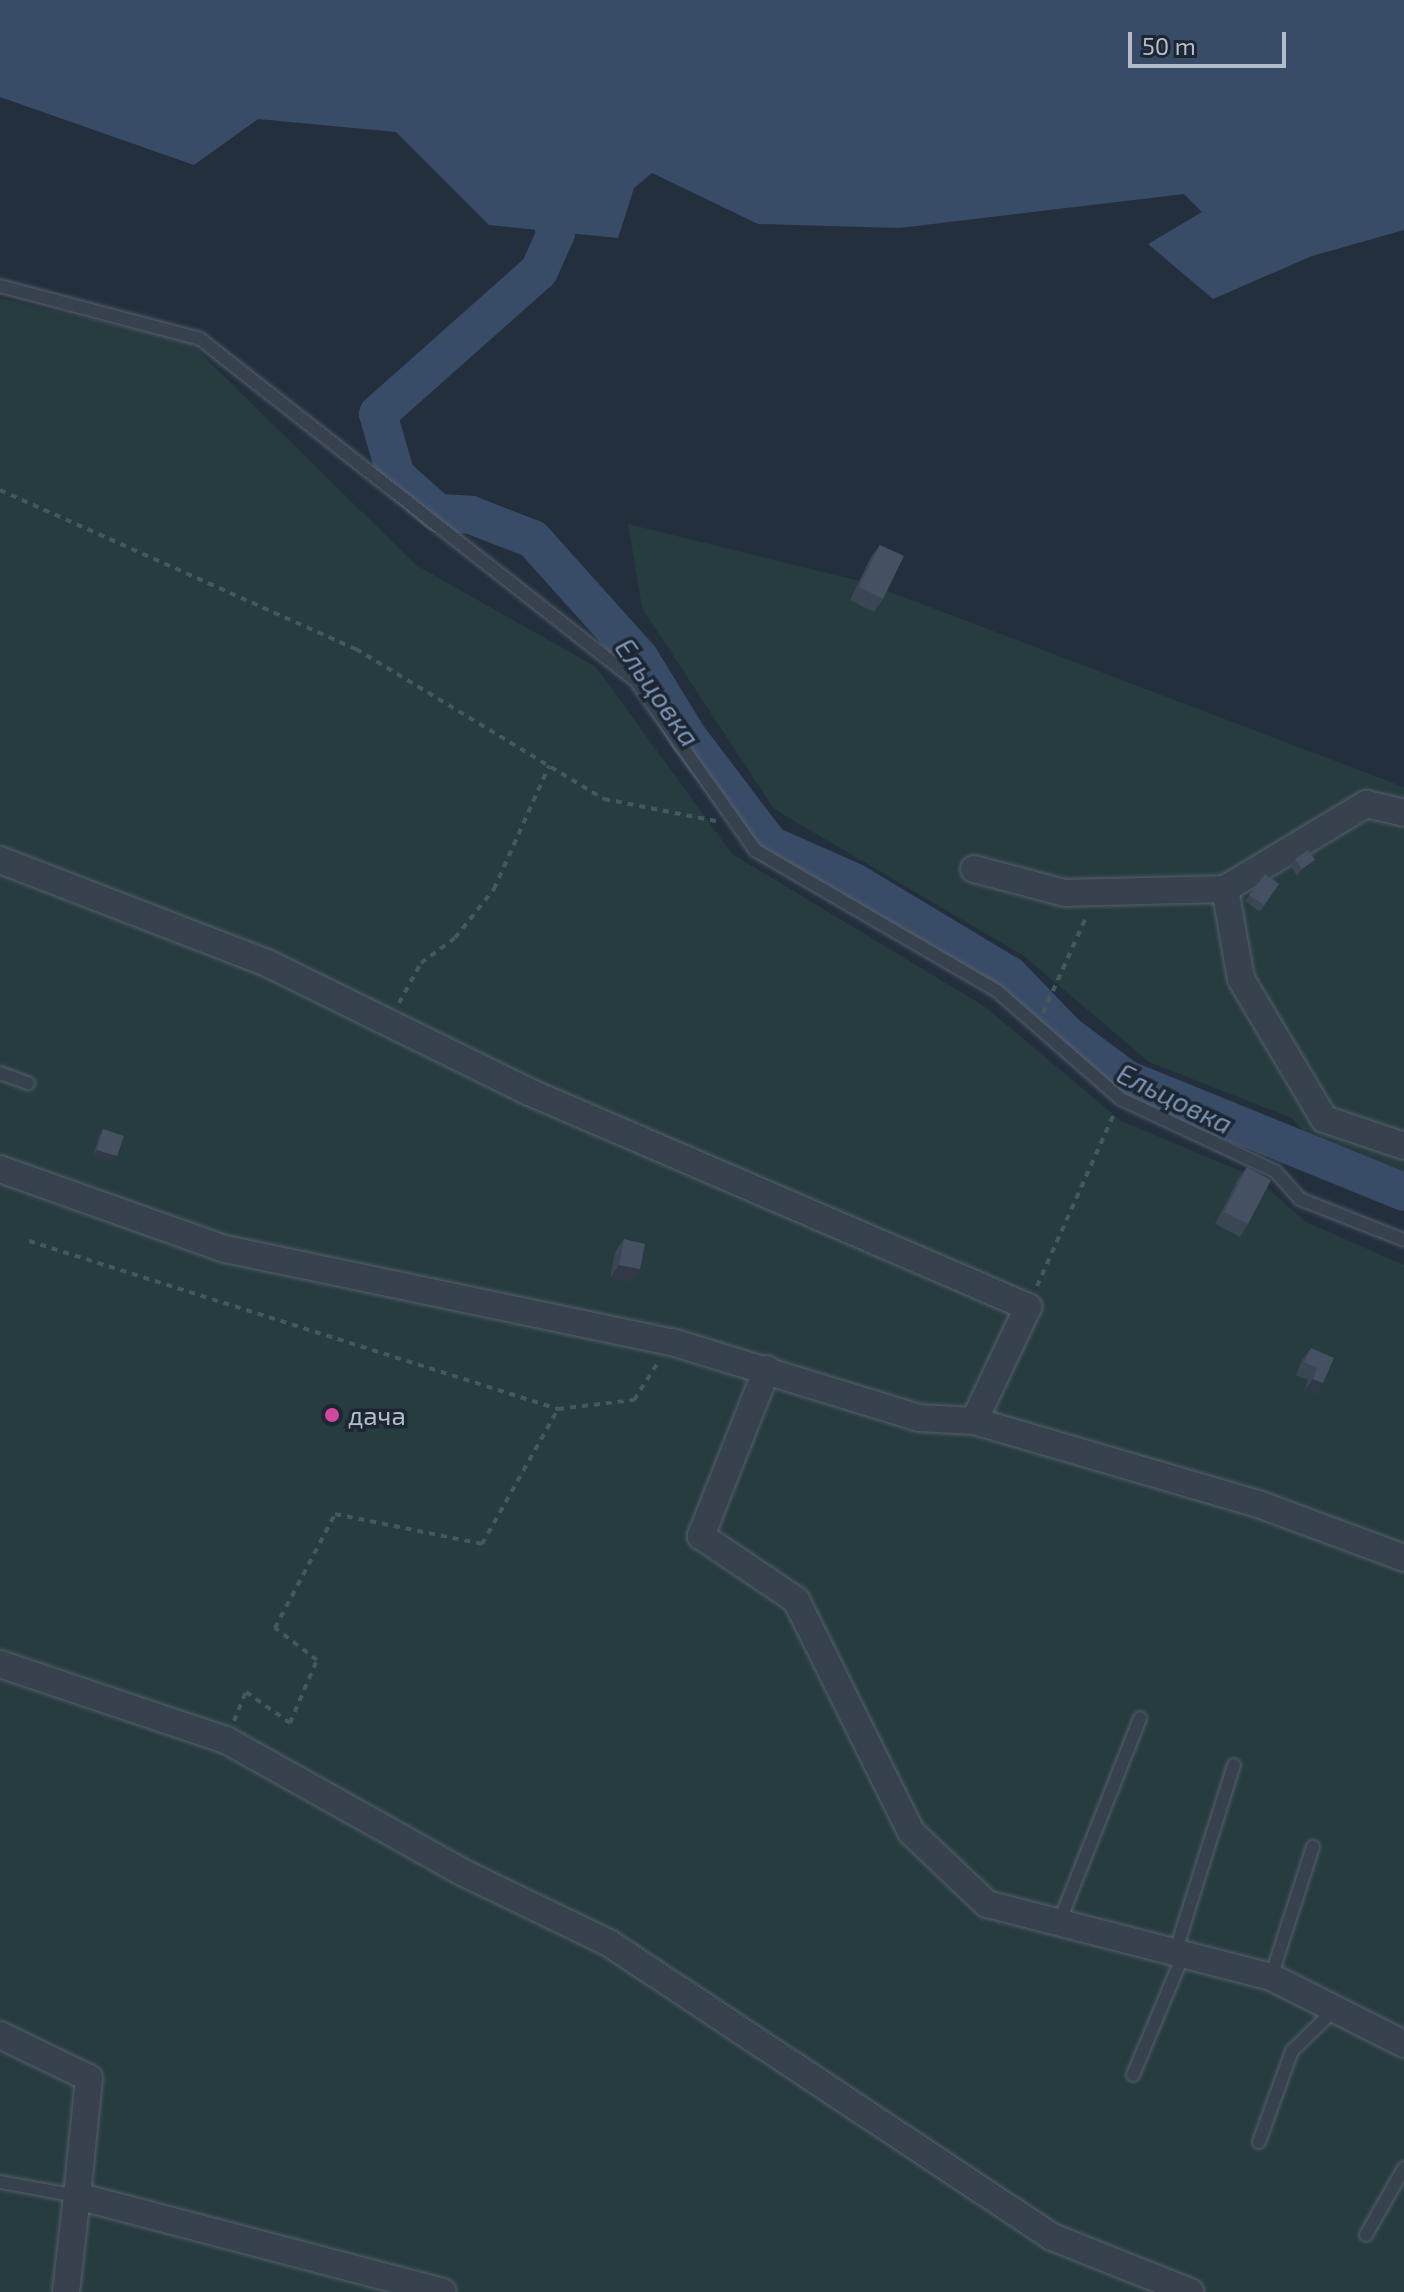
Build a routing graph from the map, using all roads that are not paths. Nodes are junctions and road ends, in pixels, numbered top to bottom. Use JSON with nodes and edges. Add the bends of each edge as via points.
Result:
{"nodes":[{"id":1,"x":0,"y":286,"type":"edge"},
{"id":2,"x":1404,"y":813,"type":"edge"},
{"id":3,"x":0,"y":860,"type":"edge"},
{"id":4,"x":974,"y":869,"type":"dead end"},
{"id":5,"x":1225,"y":889,"type":"junction"},
{"id":6,"x":0,"y":1073,"type":"edge"},
{"id":7,"x":28,"y":1083,"type":"dead end"},
{"id":8,"x":1404,"y":1146,"type":"edge"},
{"id":9,"x":0,"y":1169,"type":"edge"},
{"id":10,"x":1404,"y":1240,"type":"edge"},
{"id":11,"x":767,"y":1369,"type":"junction"},
{"id":12,"x":974,"y":1421,"type":"junction"},
{"id":13,"x":1404,"y":1558,"type":"edge"},
{"id":14,"x":0,"y":1664,"type":"edge"},
{"id":15,"x":1140,"y":1718,"type":"dead end"},
{"id":16,"x":1234,"y":1765,"type":"dead end"},
{"id":17,"x":1313,"y":1847,"type":"dead end"},
{"id":18,"x":1061,"y":1918,"type":"junction"},
{"id":19,"x":1179,"y":1953,"type":"junction"},
{"id":20,"x":1271,"y":1977,"type":"junction"},
{"id":21,"x":1332,"y":2012,"type":"junction"},
{"id":22,"x":0,"y":2035,"type":"edge"},
{"id":23,"x":1404,"y":2044,"type":"edge"},
{"id":24,"x":1133,"y":2075,"type":"dead end"},
{"id":25,"x":1259,"y":2142,"type":"dead end"},
{"id":26,"x":1404,"y":2168,"type":"edge"},
{"id":27,"x":0,"y":2182,"type":"edge"},
{"id":28,"x":77,"y":2196,"type":"junction"},
{"id":29,"x":1366,"y":2235,"type":"dead end"},
{"id":30,"x":66,"y":2292,"type":"edge"},
{"id":31,"x":443,"y":2292,"type":"edge"},
{"id":32,"x":1190,"y":2292,"type":"edge"}],
"edges":[{"from":1,"to":10,"type":"lane","via":[[200,339],[636,681],[755,850],[997,991],[1121,1099],[1275,1171],[1300,1199]]},
{"from":2,"to":5,"type":"street","via":[[1366,804]]},
{"from":3,"to":12,"type":"street","via":[[267,963],[527,1091],[1028,1307]]},
{"from":4,"to":5,"type":"street","via":[[1065,893]]},
{"from":5,"to":8,"type":"street","via":[[1241,979],[1324,1119]]},
{"from":6,"to":7,"type":"lane"},
{"from":9,"to":11,"type":"street","via":[[225,1249],[672,1342]]},
{"from":11,"to":12,"type":"street","via":[[919,1418]]},
{"from":11,"to":18,"type":"street","via":[[701,1536],[796,1600],[911,1832],[987,1904]]},
{"from":12,"to":13,"type":"street","via":[[1261,1505]]},
{"from":14,"to":32,"type":"street","via":[[226,1740],[462,1872],[609,1943],[1052,2237]]},
{"from":15,"to":18,"type":"lane"},
{"from":16,"to":19,"type":"lane"},
{"from":17,"to":20,"type":"lane"},
{"from":18,"to":19,"type":"street"},
{"from":19,"to":20,"type":"street"},
{"from":19,"to":24,"type":"lane"},
{"from":20,"to":21,"type":"street"},
{"from":21,"to":23,"type":"street"},
{"from":21,"to":25,"type":"lane","via":[[1292,2051]]},
{"from":22,"to":28,"type":"street","via":[[89,2078]]},
{"from":26,"to":29,"type":"lane"},
{"from":27,"to":28,"type":"lane"},
{"from":28,"to":30,"type":"street"},
{"from":28,"to":31,"type":"street"}]}
